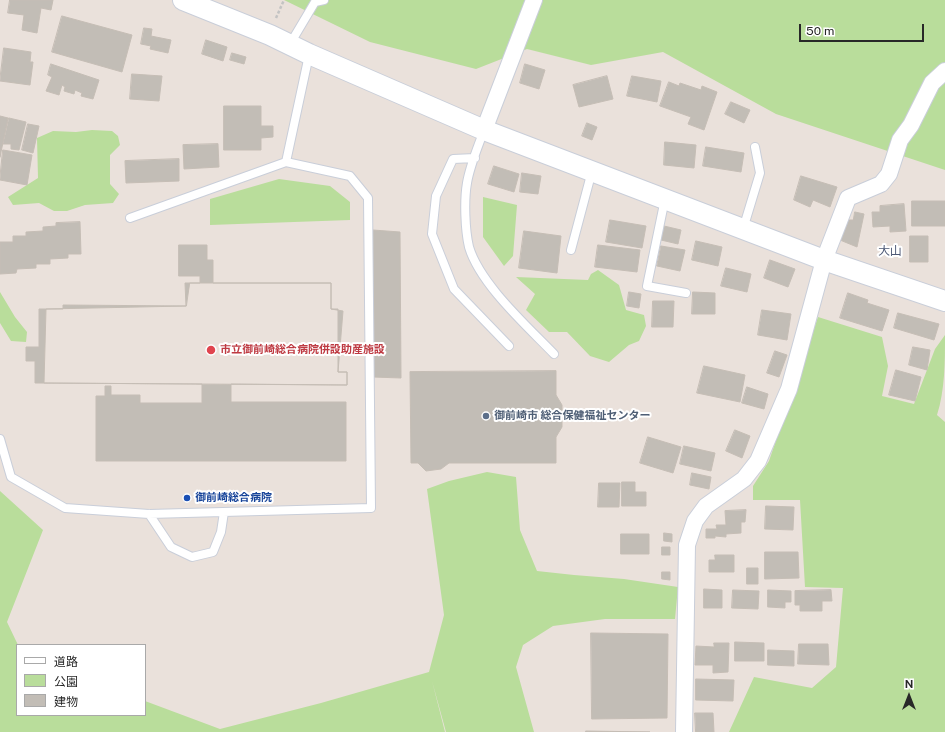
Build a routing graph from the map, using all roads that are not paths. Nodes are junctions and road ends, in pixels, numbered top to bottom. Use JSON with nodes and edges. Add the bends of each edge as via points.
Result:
{"nodes":[{"id":1,"x":324,"y":0,"type":"edge"},
{"id":2,"x":534,"y":0,"type":"edge"},
{"id":3,"x":188,"y":1,"type":"edge"},
{"id":4,"x":290,"y":44,"type":"junction"},
{"id":5,"x":309,"y":54,"type":"junction"},
{"id":6,"x":945,"y":71,"type":"edge"},
{"id":7,"x":484,"y":130,"type":"junction"},
{"id":8,"x":755,"y":147,"type":"dead end"},
{"id":9,"x":475,"y":158,"type":"junction"},
{"id":10,"x":286,"y":162,"type":"junction"},
{"id":11,"x":592,"y":170,"type":"junction"},
{"id":12,"x":665,"y":199,"type":"junction"},
{"id":13,"x":130,"y":218,"type":"dead end"},
{"id":14,"x":743,"y":229,"type":"junction"},
{"id":15,"x":571,"y":250,"type":"dead end"},
{"id":16,"x":824,"y":260,"type":"junction"},
{"id":17,"x":686,"y":293,"type":"dead end"},
{"id":18,"x":945,"y":301,"type":"edge"},
{"id":19,"x":509,"y":346,"type":"dead end"},
{"id":20,"x":554,"y":354,"type":"dead end"},
{"id":21,"x":0,"y":439,"type":"edge"},
{"id":22,"x":224,"y":512,"type":"junction"},
{"id":23,"x":149,"y":514,"type":"junction"},
{"id":24,"x":684,"y":732,"type":"edge"}],
"edges":[{"from":1,"to":4,"type":"lane","via":[[315,2]]},
{"from":2,"to":7,"type":"street"},
{"from":3,"to":4,"type":"street"},
{"from":4,"to":5,"type":"street"},
{"from":5,"to":7,"type":"street"},
{"from":5,"to":10,"type":"lane"},
{"from":6,"to":16,"type":"street","via":[[932,83],[911,125],[900,140],[890,174],[881,184],[848,198]]},
{"from":7,"to":9,"type":"lane"},
{"from":7,"to":11,"type":"street"},
{"from":8,"to":14,"type":"lane","via":[[760,173]]},
{"from":9,"to":19,"type":"lane","via":[[452,159],[436,196],[432,234],[454,289]]},
{"from":9,"to":20,"type":"lane","via":[[467,183],[469,247],[480,271]]},
{"from":10,"to":13,"type":"lane"},
{"from":10,"to":22,"type":"lane","via":[[350,176],[368,198],[371,508]]},
{"from":11,"to":12,"type":"street"},
{"from":11,"to":15,"type":"lane"},
{"from":12,"to":14,"type":"street"},
{"from":12,"to":17,"type":"lane","via":[[647,286]]},
{"from":14,"to":16,"type":"street"},
{"from":16,"to":18,"type":"street"},
{"from":16,"to":24,"type":"street","via":[[789,389],[758,461],[744,480],[706,506],[695,521],[687,545]]},
{"from":21,"to":23,"type":"lane","via":[[10,477],[65,508]]},
{"from":22,"to":23,"type":"lane"},
{"from":22,"to":23,"type":"lane","via":[[214,552],[192,557],[171,546]]}]}
